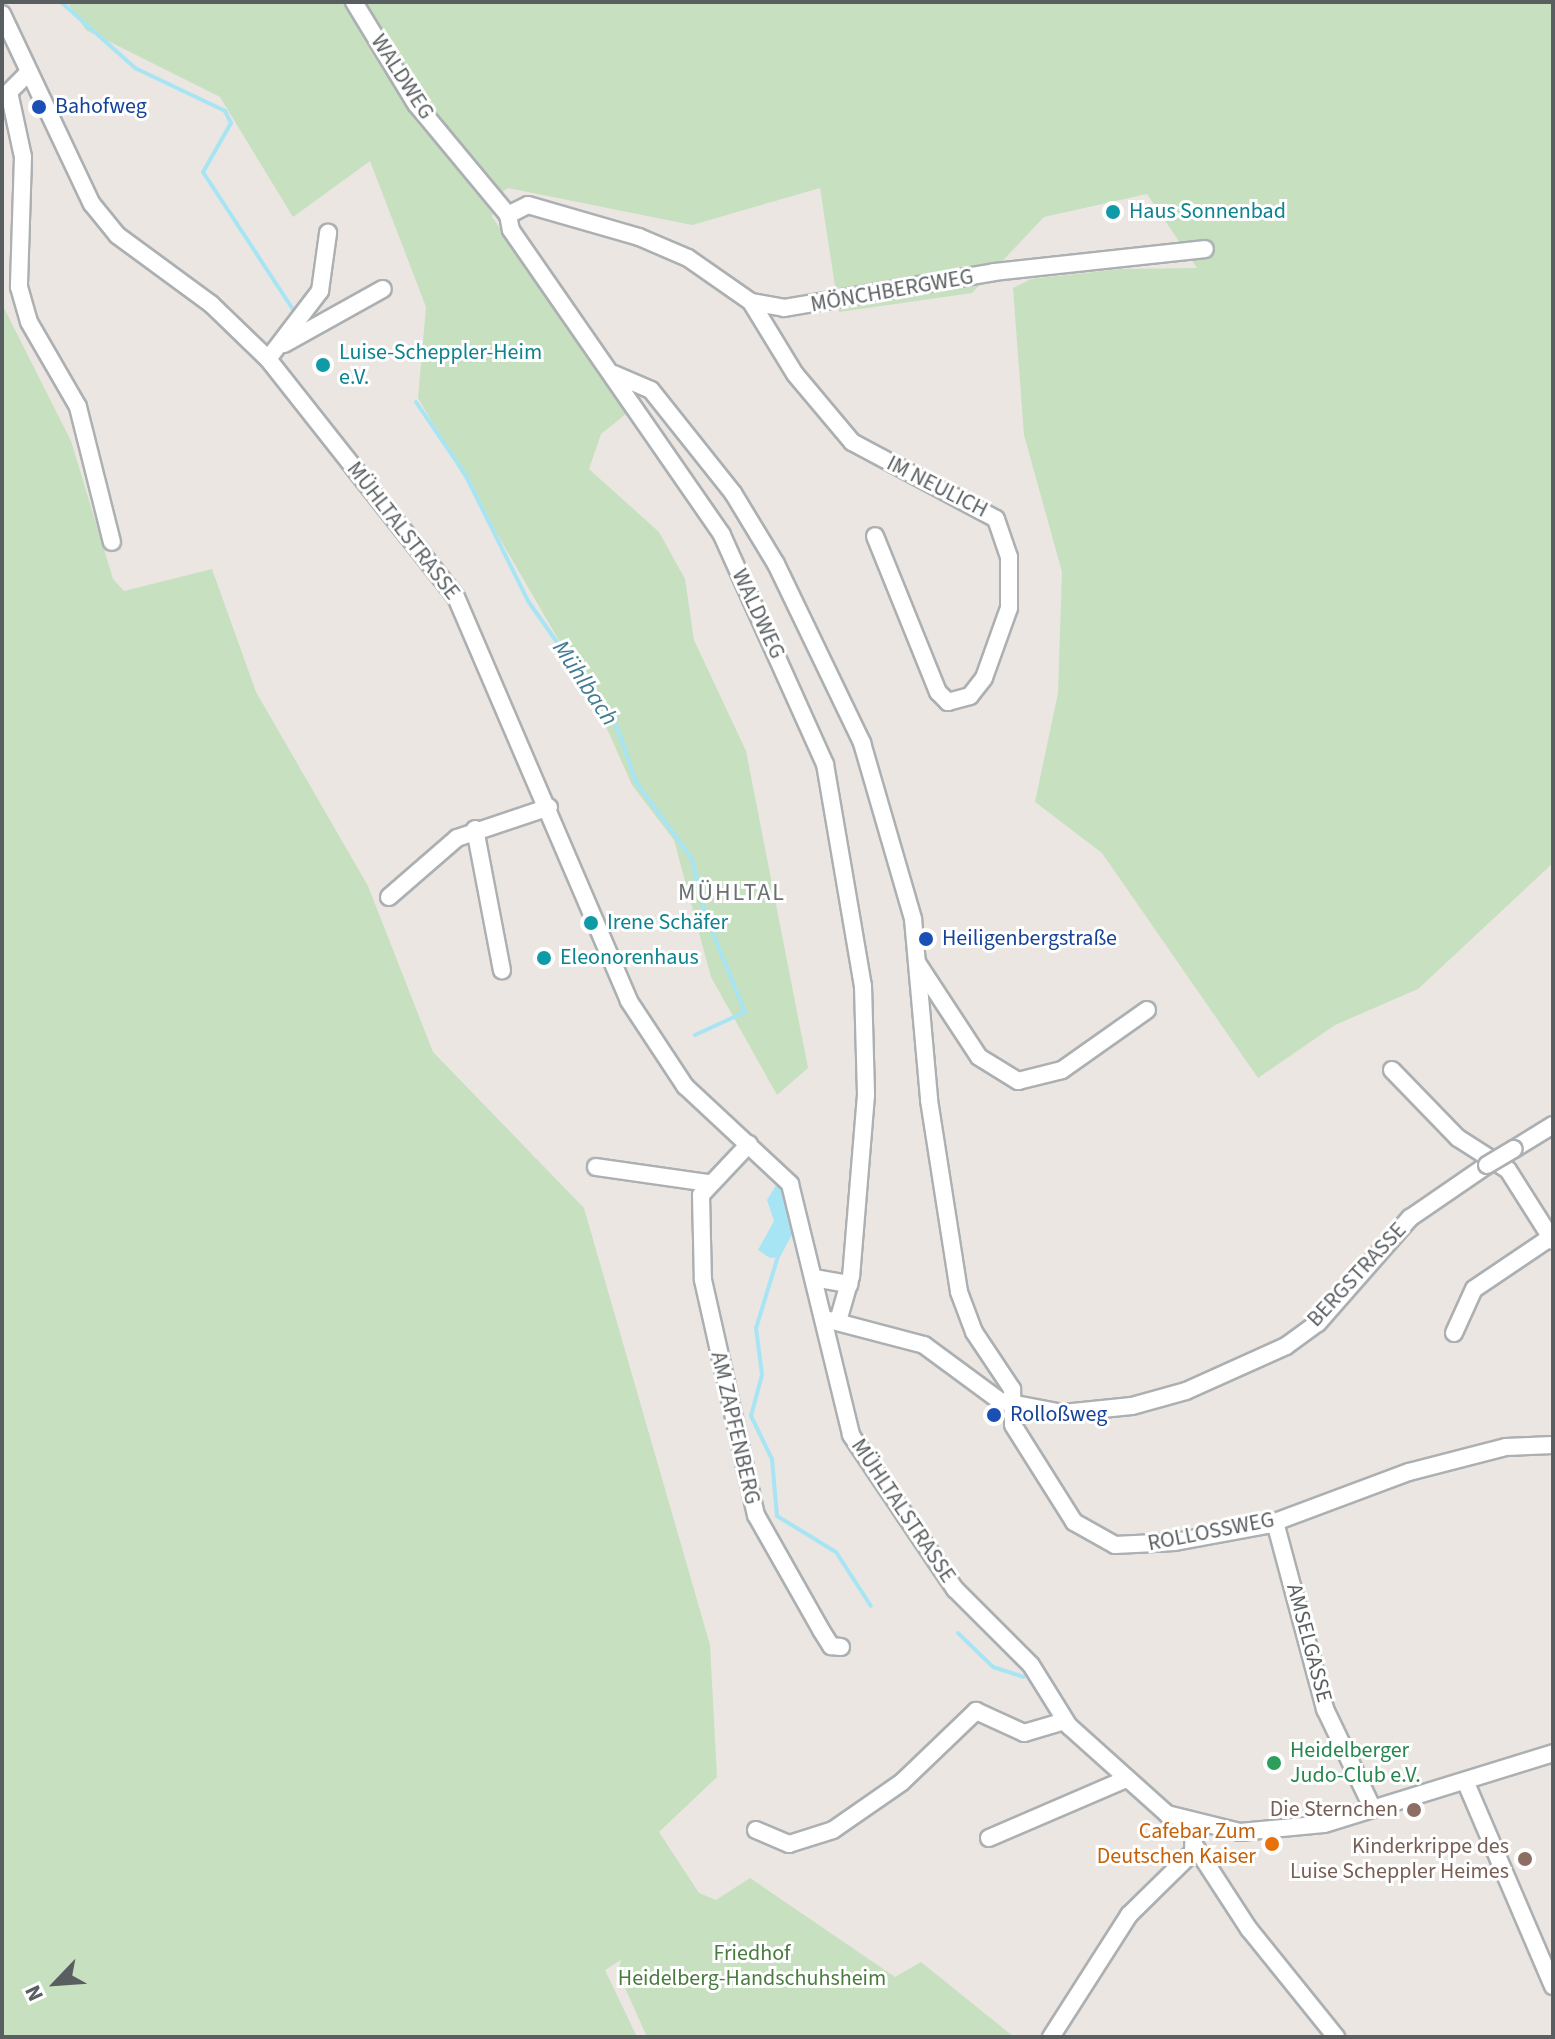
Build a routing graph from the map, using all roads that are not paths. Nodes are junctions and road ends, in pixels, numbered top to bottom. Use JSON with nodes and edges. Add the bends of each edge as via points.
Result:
{"nodes":[{"id":1,"x":354,"y":2,"type":"edge"},
{"id":2,"x":2,"y":14,"type":"edge"},
{"id":3,"x":29,"y":72,"type":"junction"},
{"id":4,"x":508,"y":215,"type":"junction"},
{"id":5,"x":328,"y":233,"type":"dead end"},
{"id":6,"x":1205,"y":249,"type":"dead end"},
{"id":7,"x":383,"y":289,"type":"dead end"},
{"id":8,"x":751,"y":302,"type":"junction"},
{"id":9,"x":284,"y":344,"type":"junction"},
{"id":10,"x":268,"y":359,"type":"junction"},
{"id":11,"x":614,"y":374,"type":"junction"},
{"id":12,"x":875,"y":536,"type":"dead end"},
{"id":13,"x":112,"y":542,"type":"dead end"},
{"id":14,"x":549,"y":807,"type":"junction"},
{"id":15,"x":475,"y":829,"type":"junction"},
{"id":16,"x":389,"y":897,"type":"dead end"},
{"id":17,"x":918,"y":964,"type":"junction"},
{"id":18,"x":502,"y":970,"type":"dead end"},
{"id":19,"x":1147,"y":1010,"type":"dead end"},
{"id":20,"x":1392,"y":1070,"type":"dead end"},
{"id":21,"x":1553,"y":1125,"type":"edge"},
{"id":22,"x":749,"y":1144,"type":"junction"},
{"id":23,"x":596,"y":1167,"type":"dead end"},
{"id":24,"x":708,"y":1183,"type":"junction"},
{"id":25,"x":1552,"y":1239,"type":"edge"},
{"id":26,"x":814,"y":1278,"type":"junction"},
{"id":27,"x":849,"y":1284,"type":"junction"},
{"id":28,"x":833,"y":1320,"type":"junction"},
{"id":29,"x":1454,"y":1333,"type":"dead end"},
{"id":30,"x":1012,"y":1404,"type":"junction"},
{"id":31,"x":1553,"y":1445,"type":"edge"},
{"id":32,"x":1275,"y":1522,"type":"junction"},
{"id":33,"x":841,"y":1647,"type":"dead end"},
{"id":34,"x":1065,"y":1721,"type":"junction"},
{"id":35,"x":1553,"y":1753,"type":"edge"},
{"id":36,"x":1126,"y":1779,"type":"junction"},
{"id":37,"x":1466,"y":1783,"type":"junction"},
{"id":38,"x":1371,"y":1805,"type":"junction"},
{"id":39,"x":1194,"y":1826,"type":"junction"},
{"id":40,"x":756,"y":1830,"type":"dead end"},
{"id":41,"x":989,"y":1838,"type":"dead end"},
{"id":42,"x":1195,"y":1846,"type":"junction"},
{"id":43,"x":1553,"y":1986,"type":"edge"},
{"id":44,"x":1051,"y":2037,"type":"edge"},
{"id":45,"x":1336,"y":2037,"type":"edge"}],
"edges":[{"from":1,"to":4,"type":"street","name":"WALDWEG","via":[[416,104]]},
{"from":2,"to":3,"type":"street","name":"MÜHLTALSTRASSE"},
{"from":3,"to":10,"type":"street","name":"MÜHLTALSTRASSE","via":[[74,175],[117,235],[211,304]]},
{"from":3,"to":13,"type":"street","via":[[9,92],[23,157],[19,287],[29,322],[78,407]]},
{"from":4,"to":8,"type":"street","name":"MÖNCHBERGWEG","via":[[528,205],[653,242]]},
{"from":4,"to":11,"type":"street","name":"WALDWEG","via":[[511,230]]},
{"from":5,"to":9,"type":"street","via":[[323,283]]},
{"from":6,"to":8,"type":"street","name":"MÖNCHBERGWEG","via":[[994,272],[818,306]]},
{"from":7,"to":9,"type":"street"},
{"from":8,"to":12,"type":"street","name":"IM NEULICH","via":[[795,374],[852,442],[996,519],[1012,589],[977,692],[951,702],[938,692]]},
{"from":9,"to":10,"type":"street"},
{"from":10,"to":14,"type":"street","name":"MÜHLTALSTRASSE","via":[[456,597]]},
{"from":11,"to":17,"type":"street","via":[[645,385],[688,430],[776,564],[862,743],[911,909]]},
{"from":11,"to":27,"type":"street","name":"WALDWEG","via":[[722,535],[825,764],[863,986],[866,1095]]},
{"from":14,"to":15,"type":"street"},
{"from":14,"to":22,"type":"street","name":"MÜHLTALSTRASSE","via":[[629,1001],[678,1078]]},
{"from":15,"to":16,"type":"street"},
{"from":15,"to":18,"type":"street"},
{"from":17,"to":19,"type":"street","via":[[979,1057],[1018,1081],[1062,1070]]},
{"from":17,"to":30,"type":"street","name":"ROLLOSSWEG","via":[[929,1100],[959,1292],[974,1332],[1012,1389]]},
{"from":20,"to":25,"type":"street","via":[[1458,1138],[1508,1170]]},
{"from":21,"to":30,"type":"street","name":"BERGSTRASSE","bridge":true,"via":[[1399,1228],[1318,1323],[1241,1369],[1101,1411],[1053,1413]]},
{"from":22,"to":24,"type":"street"},
{"from":22,"to":26,"type":"street","name":"MÜHLTALSTRASSE","via":[[790,1184]]},
{"from":23,"to":24,"type":"street"},
{"from":24,"to":33,"type":"street","name":"AM ZAPFENBERG","via":[[700,1205],[700,1258],[749,1494],[785,1572],[831,1646]]},
{"from":25,"to":29,"type":"street","via":[[1474,1289]]},
{"from":26,"to":27,"type":"street"},
{"from":26,"to":28,"type":"street","name":"MÜHLTALSTRASSE"},
{"from":27,"to":28,"type":"street","name":"WALDWEG"},
{"from":28,"to":30,"type":"street","name":"BERGSTRASSE","via":[[924,1345]]},
{"from":28,"to":34,"type":"street","name":"MÜHLTALSTRASSE","via":[[843,1413],[868,1465],[955,1589],[1041,1677]]},
{"from":30,"to":32,"type":"street","name":"ROLLOSSWEG","via":[[1013,1425],[1063,1508],[1100,1540],[1130,1547]]},
{"from":31,"to":32,"type":"street","name":"ROLLOSSWEG","via":[[1506,1447],[1409,1472]]},
{"from":32,"to":38,"type":"street","name":"AMSELGASSE","via":[[1325,1709]]},
{"from":34,"to":36,"type":"street","name":"MÜHLTALSTRASSE"},
{"from":34,"to":40,"type":"street","via":[[1024,1733],[978,1711],[902,1782],[833,1830],[793,1844]]},
{"from":35,"to":37,"type":"street","name":"MÜHLTALSTRASSE"},
{"from":36,"to":39,"type":"street","name":"MÜHLTALSTRASSE"},
{"from":36,"to":41,"type":"street"},
{"from":37,"to":38,"type":"street","name":"MÜHLTALSTRASSE"},
{"from":37,"to":43,"type":"street"},
{"from":38,"to":39,"type":"street","name":"MÜHLTALSTRASSE","via":[[1324,1824],[1240,1832]]},
{"from":39,"to":42,"type":"street"},
{"from":42,"to":44,"type":"street","via":[[1129,1915]]},
{"from":42,"to":45,"type":"street","via":[[1249,1929]]}]}
